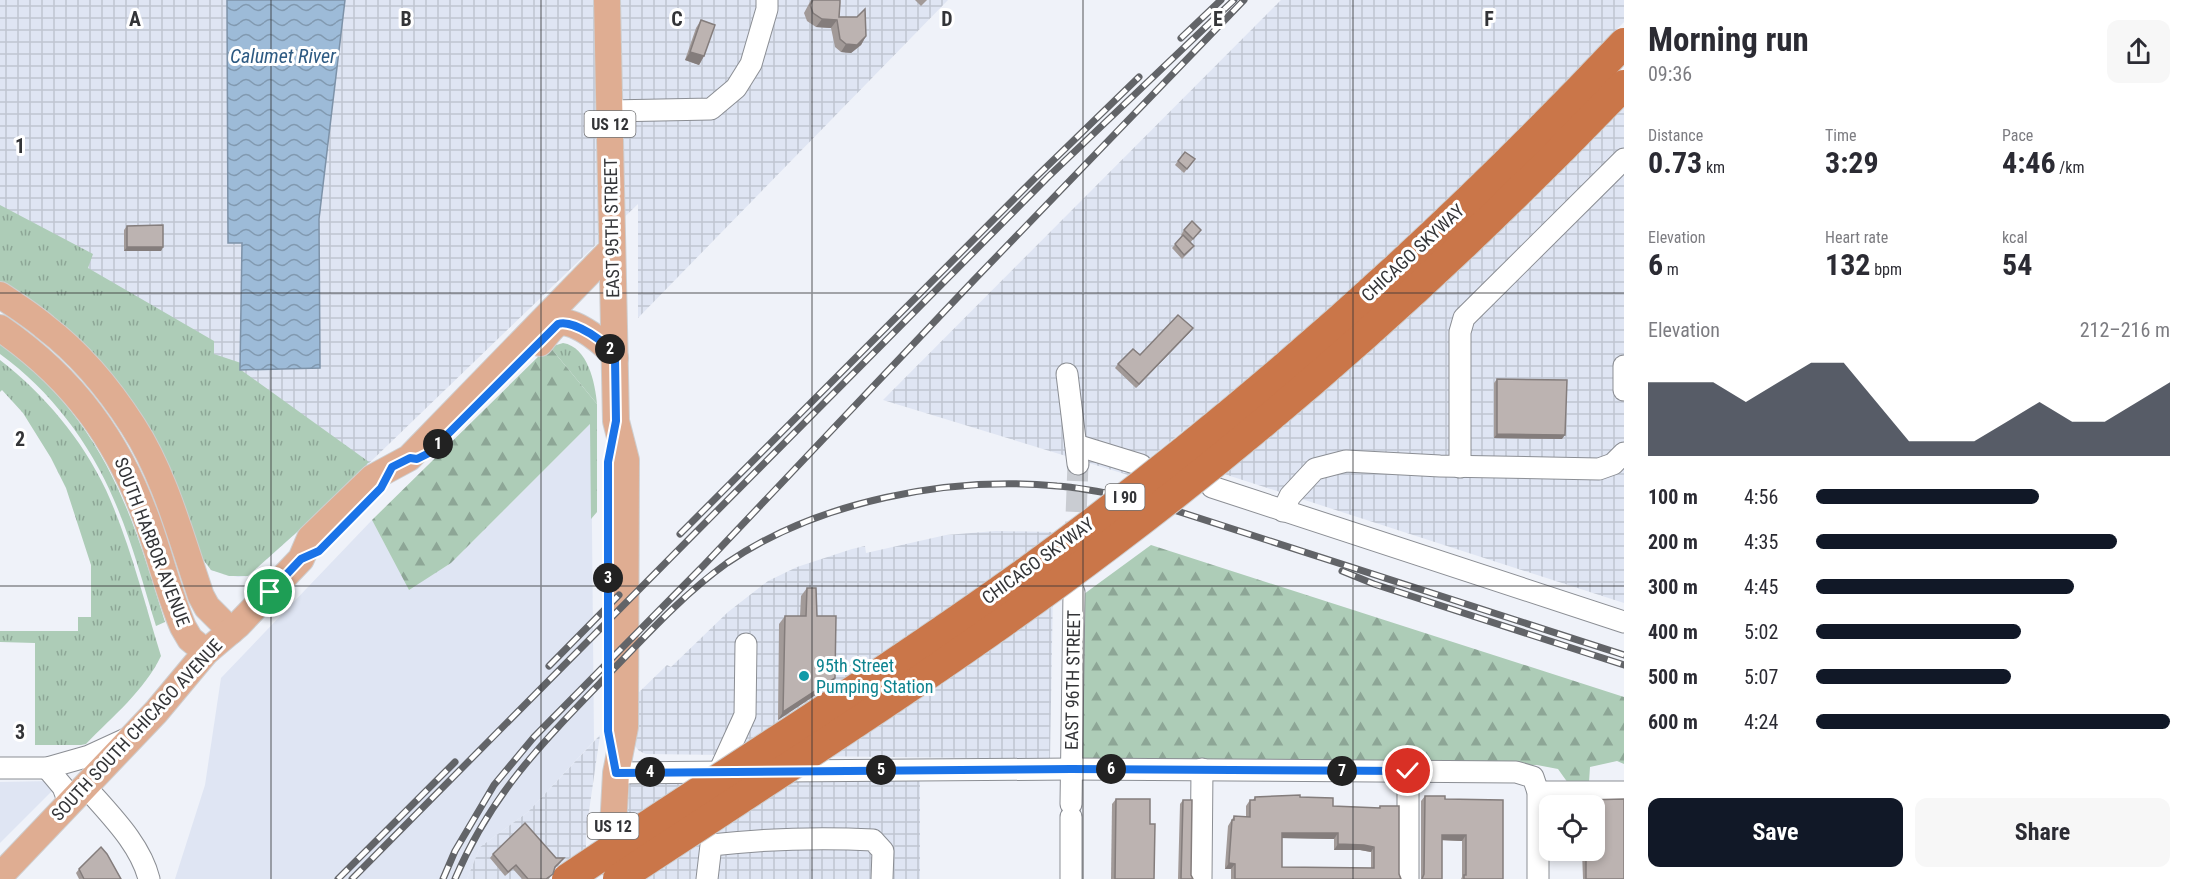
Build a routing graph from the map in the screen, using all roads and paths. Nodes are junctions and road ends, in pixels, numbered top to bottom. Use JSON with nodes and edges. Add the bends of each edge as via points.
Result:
{"nodes":[{"id":1,"x":608,"y":0,"type":"edge"},
{"id":2,"x":770,"y":3,"type":"edge"},
{"id":3,"x":1624,"y":43,"type":"edge"},
{"id":4,"x":1624,"y":85,"type":"edge"},
{"id":5,"x":610,"y":111,"type":"junction"},
{"id":6,"x":1624,"y":159,"type":"edge"},
{"id":7,"x":612,"y":249,"type":"junction"},
{"id":8,"x":0,"y":295,"type":"edge"},
{"id":9,"x":0,"y":328,"type":"edge"},
{"id":10,"x":615,"y":358,"type":"junction"},
{"id":11,"x":1624,"y":366,"type":"edge"},
{"id":12,"x":1067,"y":374,"type":"dead end"},
{"id":13,"x":1624,"y":390,"type":"edge"},
{"id":14,"x":1624,"y":453,"type":"edge"},
{"id":15,"x":401,"y":463,"type":"junction"},
{"id":16,"x":1141,"y":465,"type":"dead end"},
{"id":17,"x":1460,"y":467,"type":"junction"},
{"id":18,"x":1212,"y":487,"type":"dead end"},
{"id":19,"x":1283,"y":510,"type":"junction"},
{"id":20,"x":1074,"y":592,"type":"dead end"},
{"id":21,"x":1624,"y":622,"type":"edge"},
{"id":22,"x":231,"y":631,"type":"junction"},
{"id":23,"x":746,"y":644,"type":"dead end"},
{"id":24,"x":206,"y":652,"type":"junction"},
{"id":25,"x":132,"y":737,"type":"junction"},
{"id":26,"x":0,"y":768,"type":"edge"},
{"id":27,"x":47,"y":768,"type":"junction"},
{"id":28,"x":1071,"y":769,"type":"junction"},
{"id":29,"x":1202,"y":770,"type":"junction"},
{"id":30,"x":1408,"y":771,"type":"junction"},
{"id":31,"x":718,"y":772,"type":"junction"},
{"id":32,"x":616,"y":773,"type":"junction"},
{"id":33,"x":1535,"y":784,"type":"junction"},
{"id":34,"x":1624,"y":792,"type":"edge"},
{"id":35,"x":77,"y":795,"type":"junction"},
{"id":36,"x":0,"y":876,"type":"edge"},
{"id":37,"x":149,"y":879,"type":"edge"},
{"id":38,"x":567,"y":879,"type":"edge"},
{"id":39,"x":610,"y":879,"type":"edge"},
{"id":40,"x":618,"y":879,"type":"edge"},
{"id":41,"x":707,"y":879,"type":"edge"},
{"id":42,"x":882,"y":879,"type":"edge"},
{"id":43,"x":1071,"y":879,"type":"edge"},
{"id":44,"x":1201,"y":879,"type":"edge"},
{"id":45,"x":1408,"y":879,"type":"edge"},
{"id":46,"x":1538,"y":879,"type":"edge"}],
"edges":[{"from":1,"to":5,"type":"main road","name":"EAST 95TH STREET","number":"US 12"},
{"from":2,"to":5,"type":"street","via":[[751,64],[736,88],[711,109]]},
{"from":3,"to":38,"type":"highway","name":"CHICAGO SKYWAY","number":"I 90","bridge":true,"via":[[1498,173],[1393,273],[1190,446],[1018,577]]},
{"from":4,"to":40,"type":"highway","name":"CHICAGO SKYWAY","number":"I 90","bridge":true,"via":[[1412,294],[1181,490],[1024,607]]},
{"from":5,"to":7,"type":"main road","name":"EAST 95TH STREET","number":"US 12"},
{"from":6,"to":17,"type":"street","via":[[1464,318],[1460,332]]},
{"from":7,"to":10,"type":"main road","name":"EAST 95TH STREET","number":"US 12"},
{"from":7,"to":15,"type":"main road","name":"SOUTH SOUTH CHICAGO AVENUE"},
{"from":8,"to":22,"type":"main road","name":"SOUTH HARBOR AVENUE","via":[[46,328],[78,358],[134,427],[155,470],[201,596]]},
{"from":9,"to":24,"type":"main road","name":"SOUTH HARBOR AVENUE","via":[[30,348],[59,376],[111,441],[149,525],[183,627]]},
{"from":10,"to":15,"type":"main road","via":[[593,335],[567,322],[558,324],[429,453]]},
{"from":10,"to":32,"type":"main road","name":"EAST 95TH STREET","number":"US 12","via":[[616,421],[626,460],[625,727]]},
{"from":11,"to":13,"type":"street"},
{"from":12,"to":16,"type":"street","via":[[1077,454]]},
{"from":14,"to":17,"type":"street","via":[[1613,464],[1599,469]]},
{"from":15,"to":22,"type":"main road","name":"SOUTH SOUTH CHICAGO AVENUE","via":[[319,551],[301,559]]},
{"from":17,"to":19,"type":"street","via":[[1346,460],[1315,469],[1290,496]]},
{"from":18,"to":19,"type":"street"},
{"from":19,"to":21,"type":"street"},
{"from":20,"to":28,"type":"street","name":"EAST 96TH STREET"},
{"from":22,"to":24,"type":"main road","name":"SOUTH SOUTH CHICAGO AVENUE"},
{"from":23,"to":31,"type":"street","via":[[745,715]]},
{"from":24,"to":25,"type":"main road","name":"SOUTH SOUTH CHICAGO AVENUE"},
{"from":25,"to":27,"type":"street","via":[[89,756]]},
{"from":25,"to":35,"type":"main road","name":"SOUTH SOUTH CHICAGO AVENUE"},
{"from":26,"to":27,"type":"street"},
{"from":27,"to":35,"type":"street","via":[[63,787]]},
{"from":28,"to":29,"type":"street"},
{"from":28,"to":31,"type":"street"},
{"from":28,"to":43,"type":"street","name":"EAST 96TH STREET"},
{"from":29,"to":30,"type":"street"},
{"from":29,"to":44,"type":"street"},
{"from":30,"to":33,"type":"street","via":[[1516,772]]},
{"from":30,"to":45,"type":"street"},
{"from":31,"to":32,"type":"street"},
{"from":32,"to":39,"type":"main road","name":"EAST 95TH STREET","number":"US 12"},
{"from":33,"to":34,"type":"street"},
{"from":33,"to":46,"type":"street"},
{"from":35,"to":36,"type":"main road","name":"SOUTH SOUTH CHICAGO AVENUE"},
{"from":35,"to":37,"type":"street","via":[[126,834]]},
{"from":41,"to":42,"type":"street","via":[[711,845],[769,838],[832,837],[873,840],[883,851]]}]}
